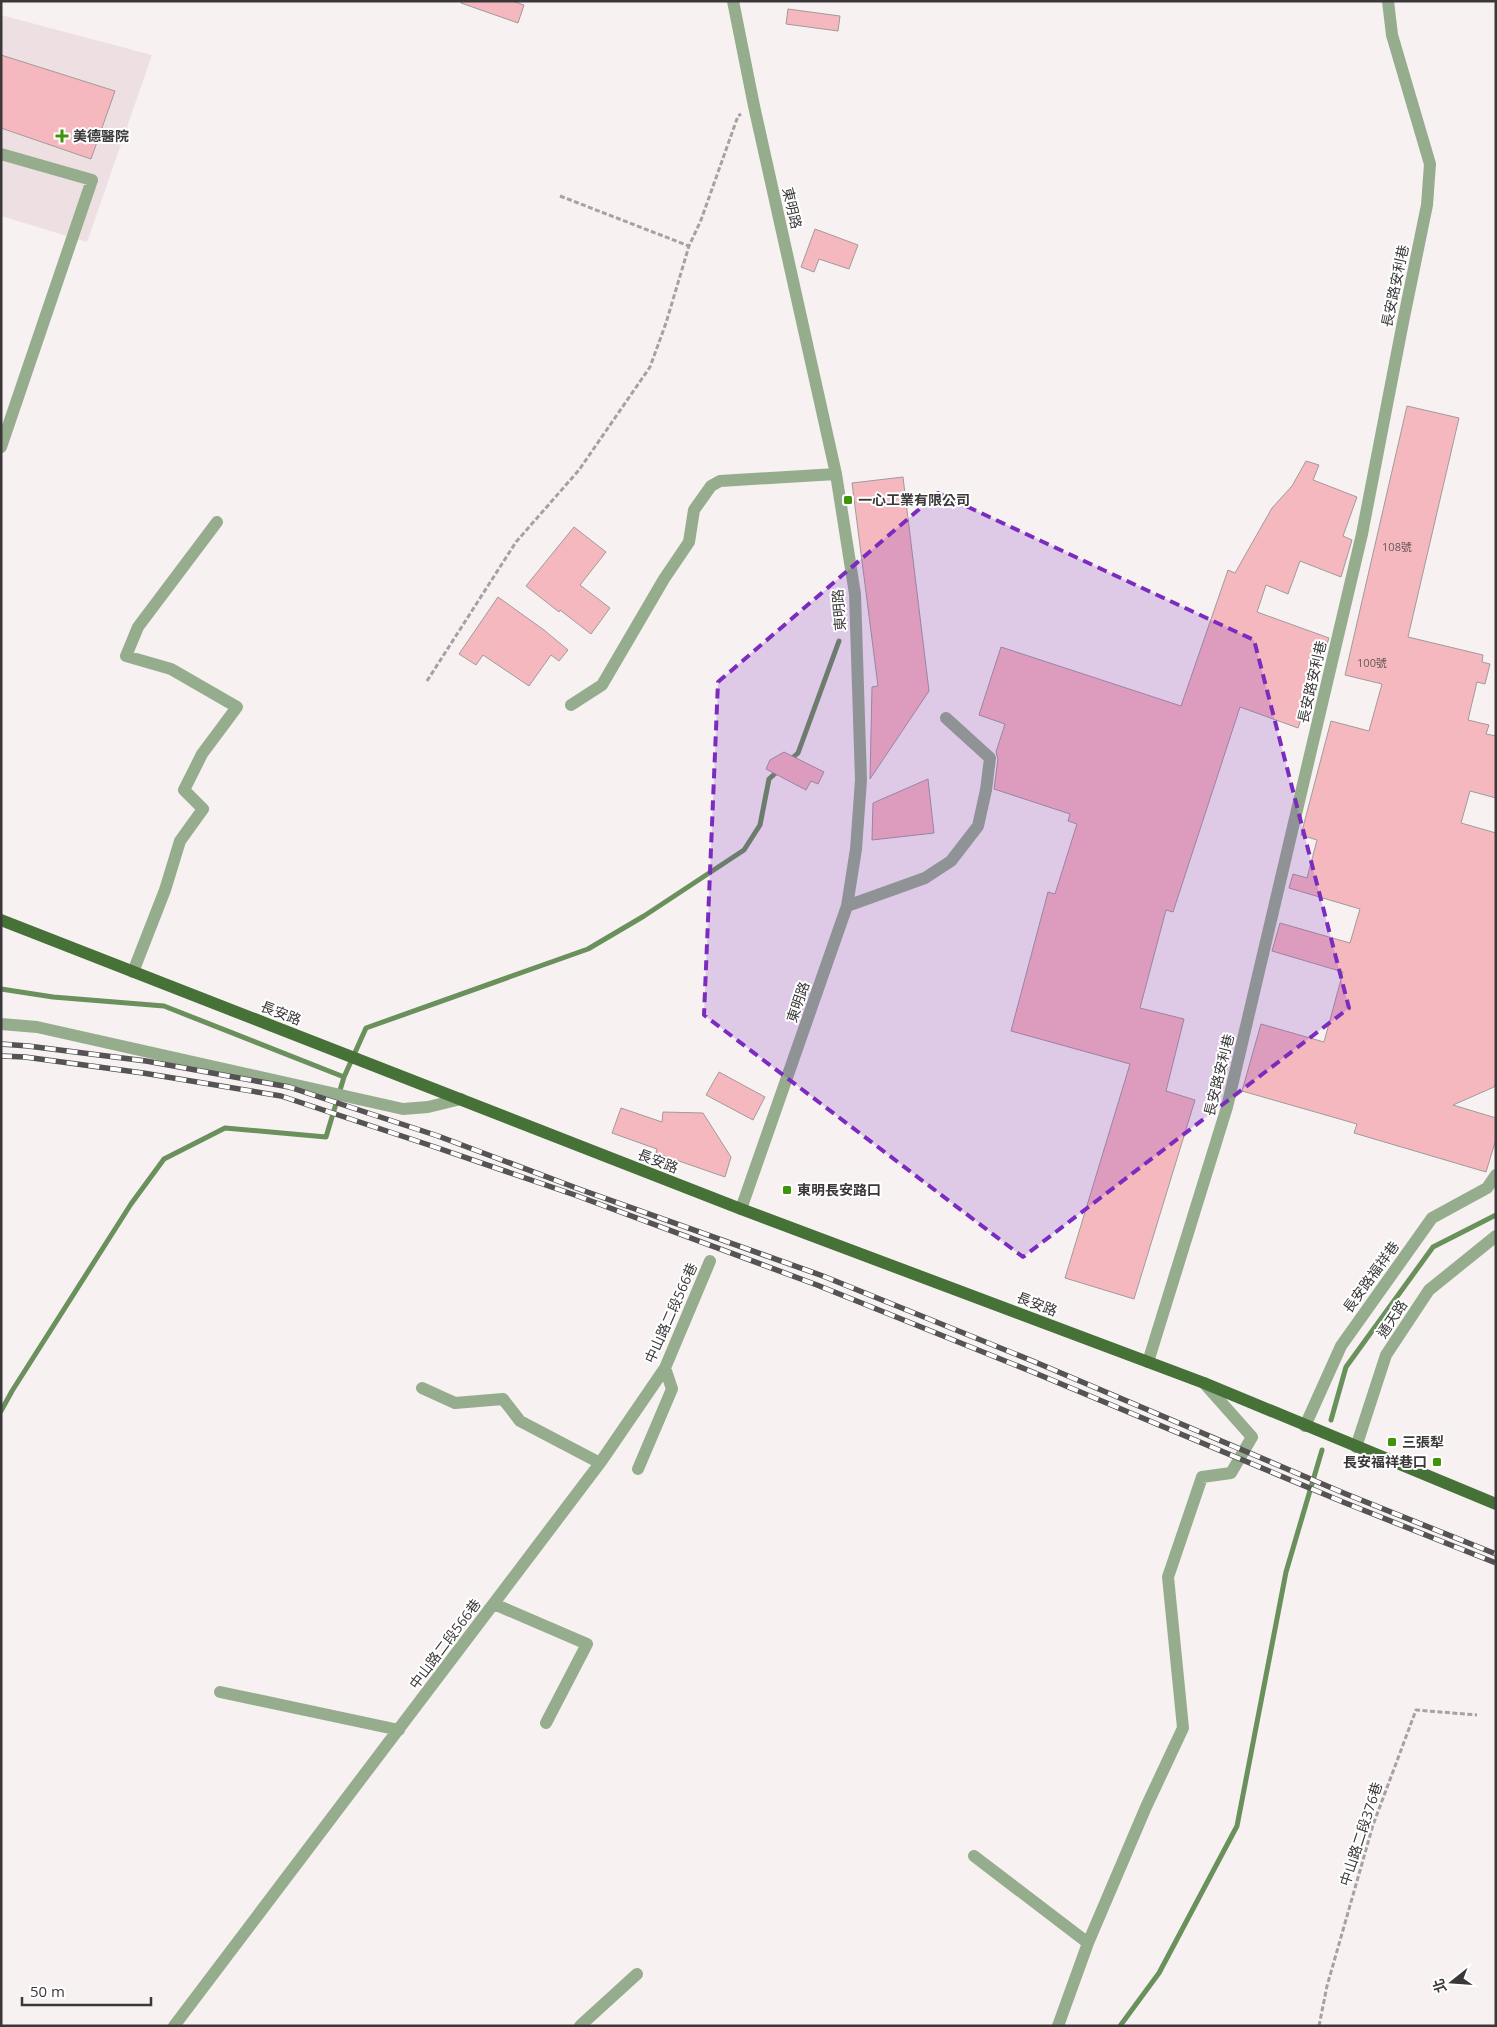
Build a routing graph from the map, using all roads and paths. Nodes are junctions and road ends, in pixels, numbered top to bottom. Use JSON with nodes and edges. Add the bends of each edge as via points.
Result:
{"nodes":[{"id":1,"x":733,"y":1,"type":"edge"},
{"id":2,"x":1388,"y":1,"type":"edge"},
{"id":3,"x":754,"y":106,"type":"junction"},
{"id":4,"x":1,"y":154,"type":"edge"},
{"id":5,"x":560,"y":196,"type":"dead end"},
{"id":6,"x":689,"y":246,"type":"junction"},
{"id":7,"x":1,"y":447,"type":"edge"},
{"id":8,"x":836,"y":474,"type":"junction"},
{"id":9,"x":217,"y":522,"type":"dead end"},
{"id":10,"x":427,"y":681,"type":"dead end"},
{"id":11,"x":571,"y":705,"type":"dead end"},
{"id":12,"x":946,"y":718,"type":"dead end"},
{"id":13,"x":847,"y":906,"type":"junction"},
{"id":14,"x":1,"y":920,"type":"edge"},
{"id":15,"x":133,"y":972,"type":"junction"},
{"id":16,"x":1,"y":1024,"type":"edge"},
{"id":17,"x":461,"y":1099,"type":"junction"},
{"id":18,"x":1496,"y":1175,"type":"edge"},
{"id":19,"x":741,"y":1209,"type":"junction"},
{"id":20,"x":1496,"y":1236,"type":"edge"},
{"id":21,"x":710,"y":1261,"type":"dead end"},
{"id":22,"x":1148,"y":1362,"type":"junction"},
{"id":23,"x":665,"y":1368,"type":"junction"},
{"id":24,"x":1204,"y":1383,"type":"junction"},
{"id":25,"x":422,"y":1388,"type":"dead end"},
{"id":26,"x":1305,"y":1426,"type":"junction"},
{"id":27,"x":1356,"y":1447,"type":"junction"},
{"id":28,"x":600,"y":1463,"type":"junction"},
{"id":29,"x":638,"y":1469,"type":"dead end"},
{"id":30,"x":1496,"y":1504,"type":"edge"},
{"id":31,"x":494,"y":1604,"type":"junction"},
{"id":32,"x":220,"y":1692,"type":"dead end"},
{"id":33,"x":1477,"y":1715,"type":"dead end"},
{"id":34,"x":546,"y":1723,"type":"dead end"},
{"id":35,"x":399,"y":1730,"type":"junction"},
{"id":36,"x":974,"y":1856,"type":"dead end"},
{"id":37,"x":1088,"y":1943,"type":"junction"},
{"id":38,"x":637,"y":1974,"type":"dead end"},
{"id":39,"x":174,"y":2026,"type":"edge"},
{"id":40,"x":580,"y":2026,"type":"edge"},
{"id":41,"x":1058,"y":2026,"type":"edge"},
{"id":42,"x":1319,"y":2026,"type":"edge"}],
"edges":[{"from":1,"to":3,"type":"street","name":"東明路"},
{"from":2,"to":22,"type":"street","name":"長安路安利巷","via":[[1392,35],[1430,164],[1427,205],[1362,534],[1227,1107]]},
{"from":3,"to":6,"type":"path","via":[[738,116]]},
{"from":3,"to":8,"type":"street","name":"東明路"},
{"from":4,"to":7,"type":"street","via":[[92,180]]},
{"from":5,"to":6,"type":"path"},
{"from":6,"to":10,"type":"path","via":[[650,367],[579,470],[516,542]]},
{"from":8,"to":11,"type":"street","via":[[720,481],[710,486],[694,510],[689,542],[602,685]]},
{"from":8,"to":13,"type":"street","name":"東明路","via":[[855,594],[861,780],[856,849]]},
{"from":9,"to":15,"type":"street","via":[[138,627],[126,656],[171,669],[238,707],[202,754],[184,790],[203,809],[180,841]]},
{"from":12,"to":13,"type":"street","via":[[990,758],[978,826],[951,861],[925,878]]},
{"from":13,"to":19,"type":"street","name":"東明路"},
{"from":14,"to":15,"type":"main road","name":"長安路"},
{"from":15,"to":17,"type":"main road","name":"長安路"},
{"from":16,"to":17,"type":"street","via":[[46,1029],[403,1109]]},
{"from":17,"to":19,"type":"main road","name":"長安路"},
{"from":18,"to":26,"type":"street","name":"長安路福祥巷","via":[[1487,1188],[1432,1218],[1341,1346]]},
{"from":19,"to":22,"type":"main road","name":"長安路"},
{"from":20,"to":27,"type":"street","name":"通天路","via":[[1429,1290],[1386,1355]]},
{"from":21,"to":23,"type":"street","name":"中山路二段566巷"},
{"from":22,"to":24,"type":"main road","name":"長安路"},
{"from":23,"to":28,"type":"street","name":"中山路二段566巷"},
{"from":23,"to":29,"type":"street","via":[[672,1389]]},
{"from":24,"to":26,"type":"main road","name":"長安路"},
{"from":24,"to":37,"type":"street","via":[[1252,1437],[1231,1474],[1202,1477],[1168,1577],[1183,1728]]},
{"from":25,"to":28,"type":"street","via":[[455,1403],[503,1399],[520,1421]]},
{"from":26,"to":27,"type":"main road"},
{"from":27,"to":30,"type":"main road"},
{"from":28,"to":31,"type":"street","name":"中山路二段566巷"},
{"from":31,"to":34,"type":"street","via":[[587,1644]]},
{"from":31,"to":35,"type":"street","name":"中山路二段566巷"},
{"from":32,"to":35,"type":"street"},
{"from":33,"to":42,"type":"path","name":"中山路二段376巷","via":[[1416,1710],[1373,1825],[1327,1986]]},
{"from":35,"to":39,"type":"street","name":"中山路二段566巷"},
{"from":36,"to":37,"type":"street"},
{"from":37,"to":41,"type":"street"},
{"from":38,"to":40,"type":"street"}]}
